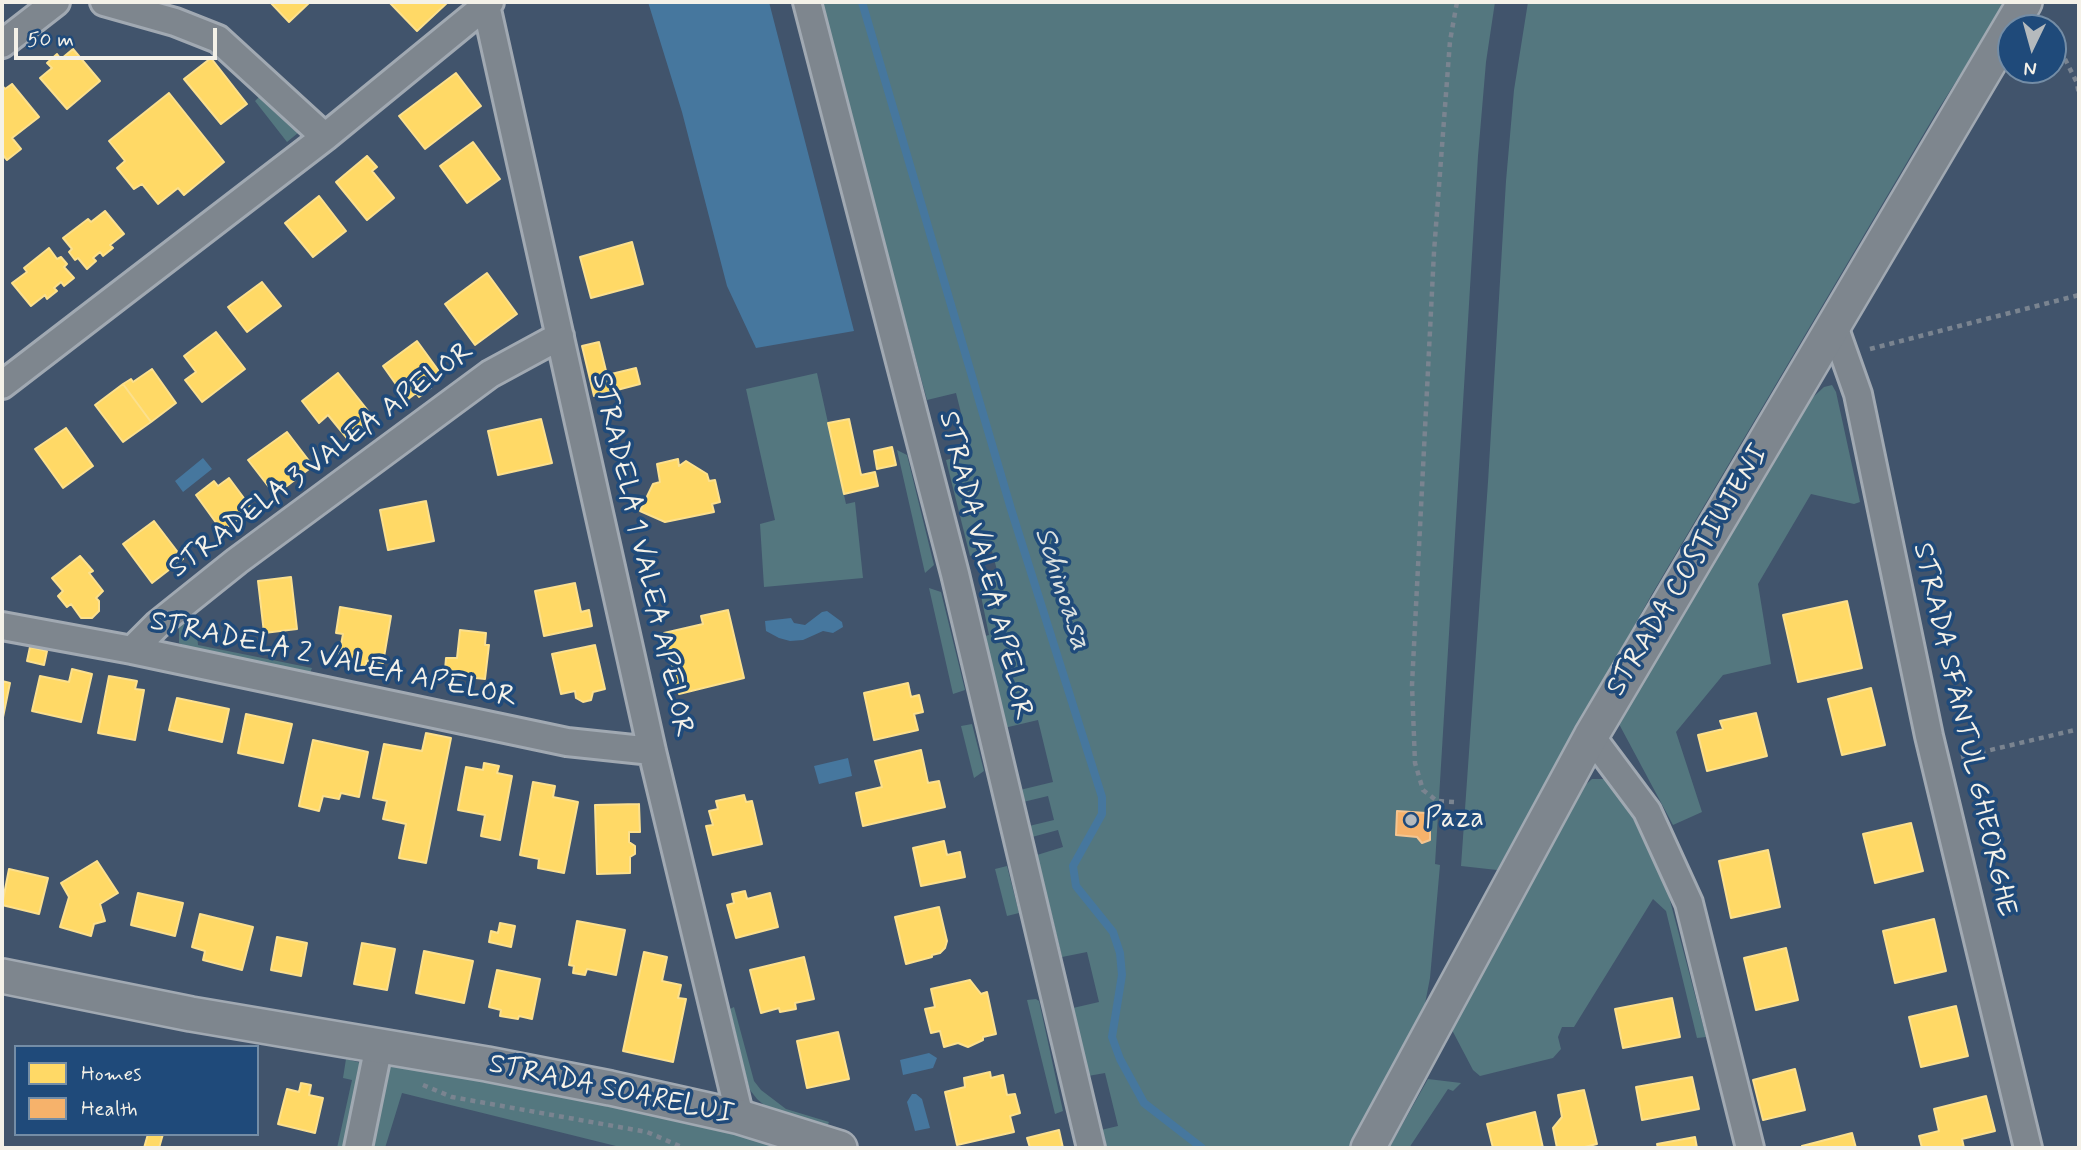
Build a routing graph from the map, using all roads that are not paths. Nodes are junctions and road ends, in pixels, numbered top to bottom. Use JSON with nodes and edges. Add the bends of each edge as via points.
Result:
{"nodes":[{"id":1,"x":56,"y":2,"type":"edge"},
{"id":2,"x":104,"y":2,"type":"edge"},
{"id":3,"x":807,"y":2,"type":"edge"},
{"id":4,"x":2025,"y":2,"type":"edge"},
{"id":5,"x":488,"y":4,"type":"edge"},
{"id":6,"x":2,"y":44,"type":"edge"},
{"id":7,"x":325,"y":137,"type":"junction"},
{"id":8,"x":560,"y":336,"type":"junction"},
{"id":9,"x":1839,"y":341,"type":"junction"},
{"id":10,"x":2,"y":385,"type":"edge"},
{"id":11,"x":2,"y":626,"type":"edge"},
{"id":12,"x":132,"y":650,"type":"junction"},
{"id":13,"x":1591,"y":736,"type":"junction"},
{"id":14,"x":652,"y":751,"type":"junction"},
{"id":15,"x":2,"y":976,"type":"edge"},
{"id":16,"x":379,"y":1045,"type":"junction"},
{"id":17,"x":740,"y":1117,"type":"junction"},
{"id":18,"x":358,"y":1148,"type":"edge"},
{"id":19,"x":840,"y":1148,"type":"edge"},
{"id":20,"x":1091,"y":1148,"type":"edge"},
{"id":21,"x":1367,"y":1148,"type":"edge"},
{"id":22,"x":1750,"y":1148,"type":"edge"},
{"id":23,"x":2028,"y":1148,"type":"edge"}],
"edges":[{"from":1,"to":6,"type":"street"},
{"from":2,"to":7,"type":"street","via":[[218,39]]},
{"from":3,"to":20,"type":"street","name":"STRADA VALEA APELOR","via":[[956,574]]},
{"from":4,"to":9,"type":"street","name":"STRADA COSTIUJENI"},
{"from":5,"to":7,"type":"street"},
{"from":5,"to":8,"type":"street","name":"STRADELA 1 VALEA APELOR"},
{"from":7,"to":10,"type":"street"},
{"from":8,"to":12,"type":"street","name":"STRADELA 3 VALEA APELOR","via":[[490,373],[237,561]]},
{"from":8,"to":14,"type":"street","name":"STRADELA 1 VALEA APELOR"},
{"from":9,"to":13,"type":"street","name":"STRADA COSTIUJENI"},
{"from":9,"to":23,"type":"street","name":"STRADA SFÂNTUL GHEORGHE","via":[[1858,394],[1936,764]]},
{"from":11,"to":12,"type":"street","name":"STRADELA 2 VALEA APELOR"},
{"from":12,"to":14,"type":"street","name":"STRADELA 2 VALEA APELOR","via":[[567,742]]},
{"from":13,"to":21,"type":"street","name":"STRADA COSTIUJENI"},
{"from":13,"to":22,"type":"street","via":[[1647,811],[1689,903]]},
{"from":14,"to":17,"type":"street","name":"STRADELA 1 VALEA APELOR"},
{"from":15,"to":16,"type":"street","name":"STRADA SOARELUI"},
{"from":16,"to":17,"type":"street","name":"STRADA SOARELUI"},
{"from":16,"to":18,"type":"street"},
{"from":17,"to":19,"type":"street","name":"STRADA SOARELUI"}]}
